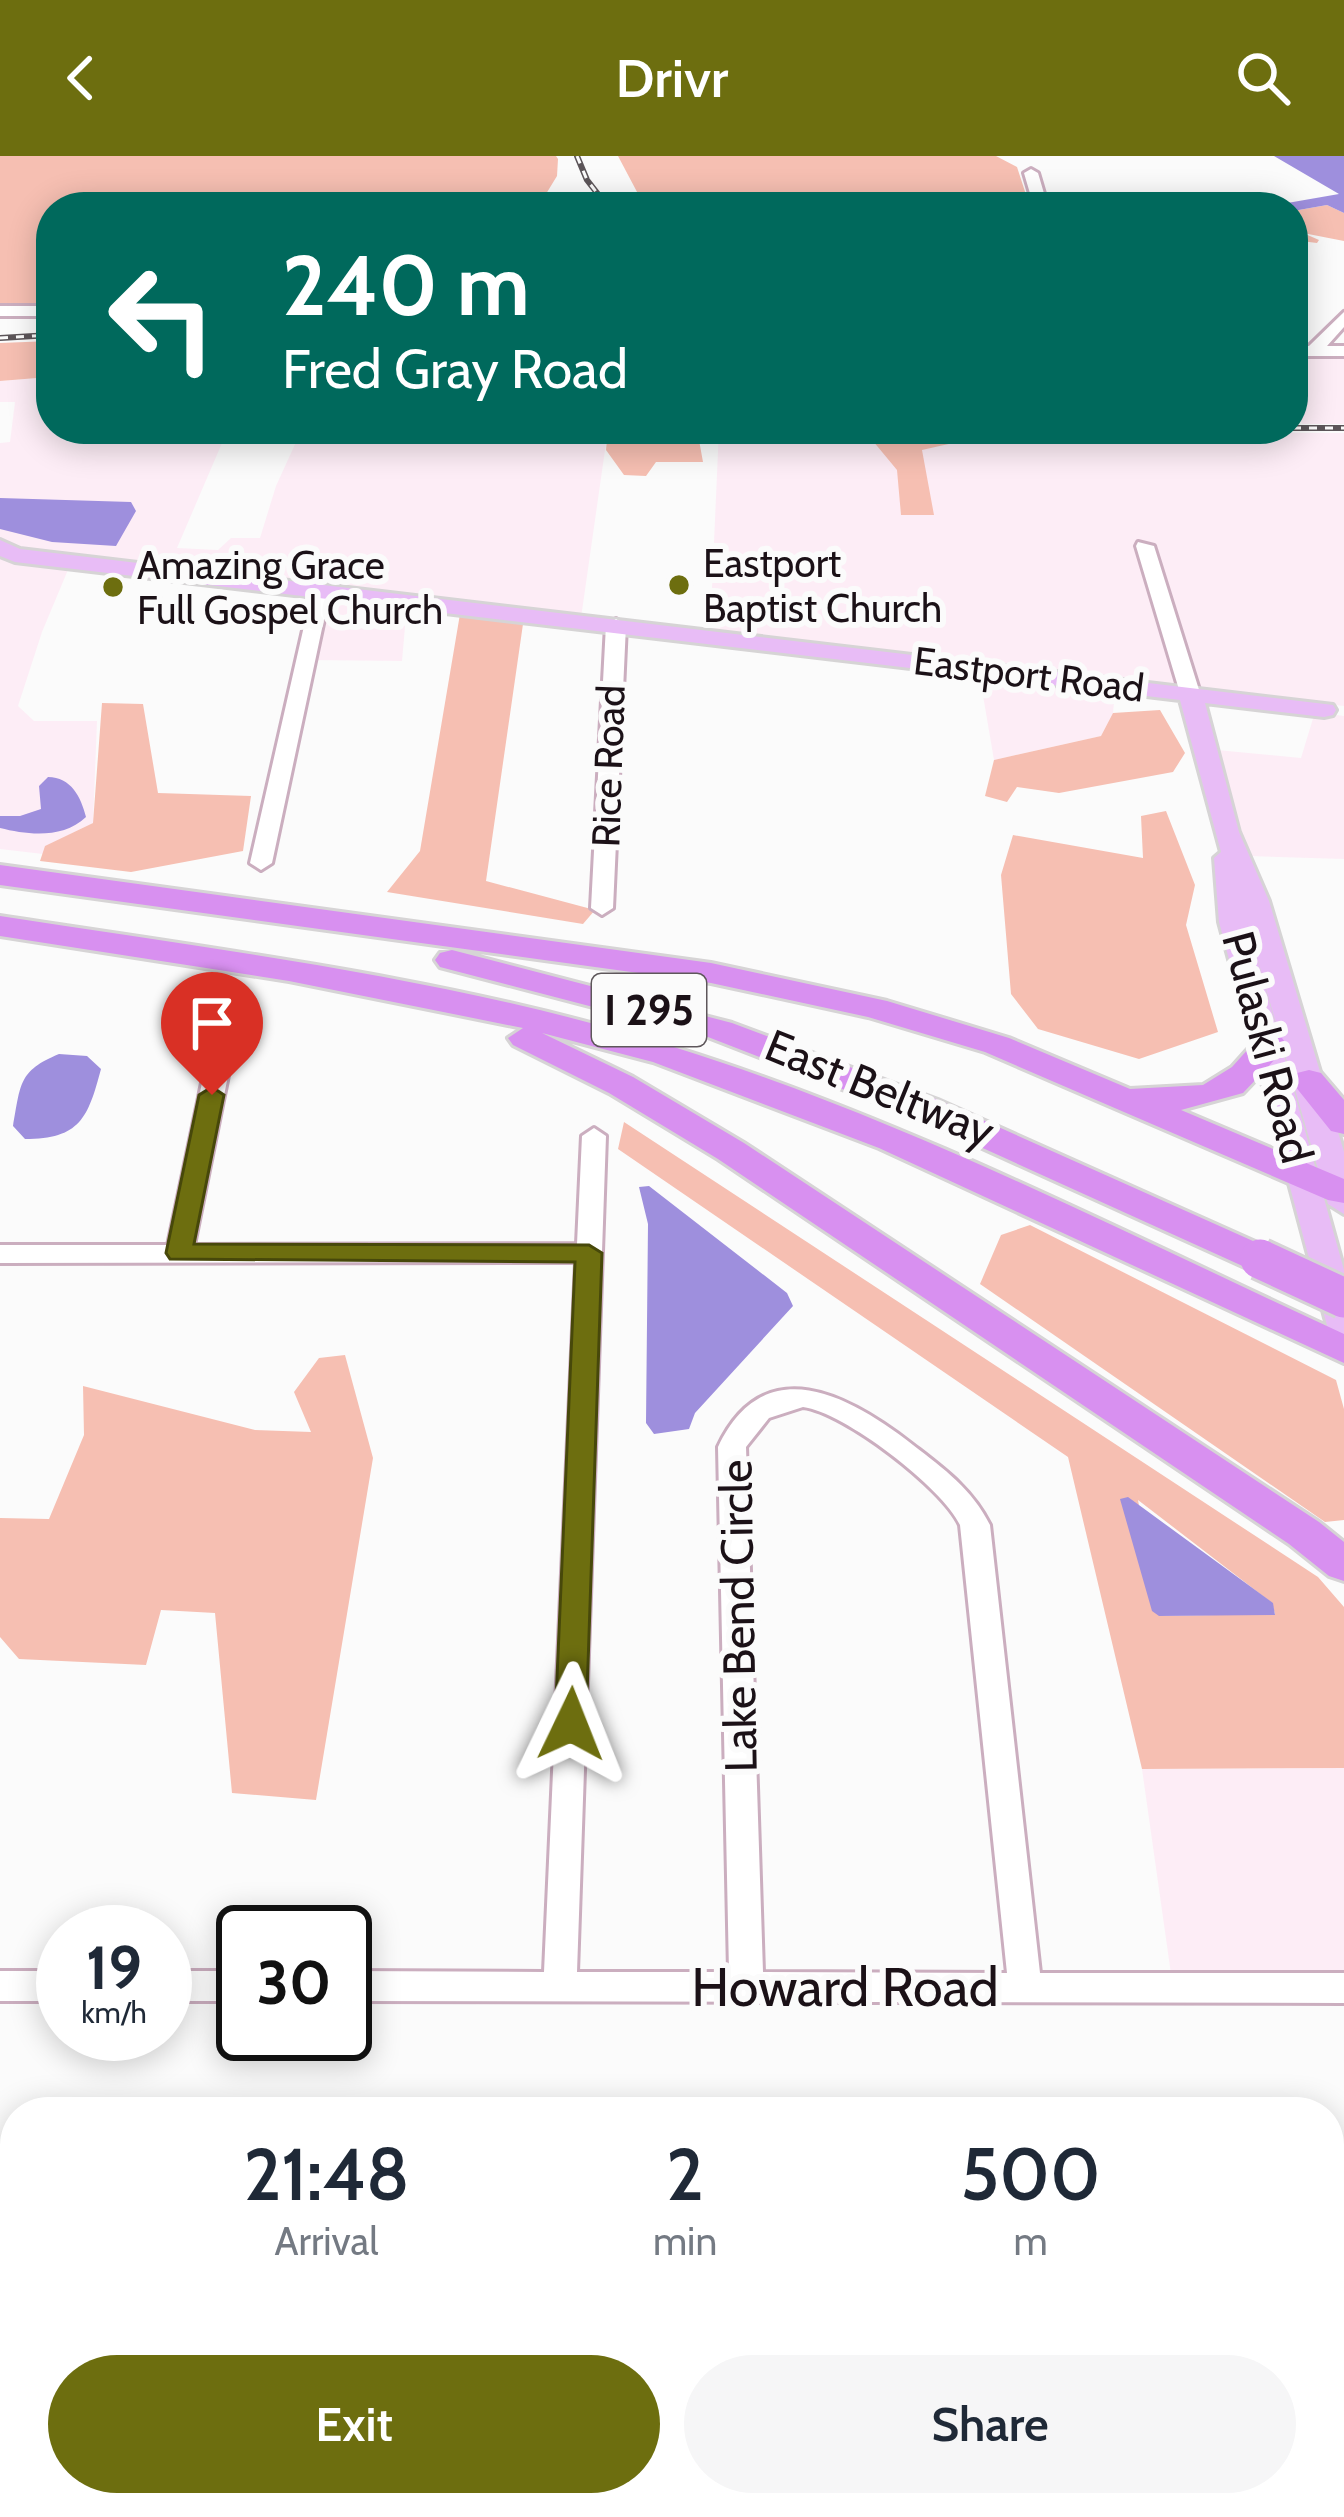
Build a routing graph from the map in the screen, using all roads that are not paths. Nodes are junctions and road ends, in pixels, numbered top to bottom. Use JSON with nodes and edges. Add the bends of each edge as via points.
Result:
{"nodes":[{"id":1,"x":1031,"y":173,"type":"dead end"},
{"id":2,"x":1037,"y":192,"type":"edge"},
{"id":3,"x":0,"y":311,"type":"edge"},
{"id":4,"x":36,"y":311,"type":"edge"},
{"id":5,"x":1344,"y":317,"type":"edge"},
{"id":6,"x":1308,"y":351,"type":"edge"},
{"id":7,"x":1314,"y":351,"type":"junction"},
{"id":8,"x":1344,"y":352,"type":"edge"},
{"id":9,"x":1145,"y":546,"type":"dead end"},
{"id":10,"x":5,"y":552,"type":"edge"},
{"id":11,"x":321,"y":591,"type":"junction"},
{"id":12,"x":616,"y":625,"type":"junction"},
{"id":13,"x":1190,"y":693,"type":"junction"},
{"id":14,"x":1334,"y":711,"type":"edge"},
{"id":15,"x":1226,"y":832,"type":"junction"},
{"id":16,"x":261,"y":863,"type":"dead end"},
{"id":17,"x":0,"y":875,"type":"edge"},
{"id":18,"x":0,"y":888,"type":"edge"},
{"id":19,"x":602,"y":908,"type":"dead end"},
{"id":20,"x":0,"y":926,"type":"edge"},
{"id":21,"x":289,"y":971,"type":"junction"},
{"id":22,"x":228,"y":1016,"type":"dead end"},
{"id":23,"x":1270,"y":1045,"type":"junction"},
{"id":24,"x":1309,"y":1081,"type":"junction"},
{"id":25,"x":1110,"y":1092,"type":"junction"},
{"id":26,"x":1344,"y":1123,"type":"edge"},
{"id":27,"x":594,"y":1136,"type":"dead end"},
{"id":28,"x":1327,"y":1183,"type":"edge"},
{"id":29,"x":179,"y":1253,"type":"junction"},
{"id":30,"x":589,"y":1253,"type":"junction"},
{"id":31,"x":0,"y":1254,"type":"edge"},
{"id":32,"x":1344,"y":1298,"type":"edge"},
{"id":33,"x":1344,"y":1328,"type":"edge"},
{"id":34,"x":1344,"y":1350,"type":"edge"},
{"id":35,"x":1324,"y":1541,"type":"edge"},
{"id":36,"x":1344,"y":1565,"type":"edge"},
{"id":37,"x":0,"y":1986,"type":"edge"},
{"id":38,"x":36,"y":1986,"type":"edge"},
{"id":39,"x":372,"y":1986,"type":"edge"},
{"id":40,"x":560,"y":1986,"type":"junction"},
{"id":41,"x":1025,"y":1987,"type":"junction"},
{"id":42,"x":746,"y":1988,"type":"junction"},
{"id":43,"x":1344,"y":1988,"type":"edge"}],
"edges":[{"from":1,"to":2,"type":"street"},
{"from":3,"to":4,"type":"street"},
{"from":5,"to":7,"type":"street"},
{"from":6,"to":7,"type":"street"},
{"from":7,"to":8,"type":"street"},
{"from":9,"to":13,"type":"street","name":"Pulaski Road"},
{"from":10,"to":11,"type":"main road","name":"Eastport Road"},
{"from":11,"to":12,"type":"main road","name":"Eastport Road"},
{"from":11,"to":16,"type":"street"},
{"from":12,"to":13,"type":"main road","name":"Eastport Road"},
{"from":12,"to":19,"type":"street","name":"Rice Road"},
{"from":13,"to":14,"type":"main road","name":"Eastport Road"},
{"from":13,"to":15,"type":"main road","name":"Pulaski Road"},
{"from":15,"to":23,"type":"main road","name":"Pulaski Road","via":[[1233,922]]},
{"from":15,"to":24,"type":"main road","name":"Pulaski Road"},
{"from":17,"to":25,"type":"highway","via":[[711,974],[874,1008],[997,1045]]},
{"from":18,"to":32,"type":"highway","name":"East Beltway","number":"I 295","bridge":true,"via":[[424,953],[720,1030],[962,1124]]},
{"from":20,"to":21,"type":"highway","name":"East Beltway","number":"I 295"},
{"from":21,"to":34,"type":"highway","name":"East Beltway","number":"I 295","via":[[665,1055],[892,1140]]},
{"from":21,"to":35,"type":"highway","via":[[486,1022],[621,1085]]},
{"from":22,"to":29,"type":"street"},
{"from":23,"to":25,"type":"highway","via":[[1231,1088],[1157,1099]]},
{"from":23,"to":28,"type":"main road","name":"Pulaski Road"},
{"from":24,"to":26,"type":"highway"},
{"from":24,"to":28,"type":"main road","name":"Pulaski Road"},
{"from":25,"to":28,"type":"highway"},
{"from":27,"to":30,"type":"street"},
{"from":28,"to":33,"type":"main road","name":"Pulaski Road"},
{"from":29,"to":30,"type":"street"},
{"from":29,"to":31,"type":"street"},
{"from":30,"to":40,"type":"street"},
{"from":35,"to":36,"type":"highway"},
{"from":37,"to":38,"type":"street"},
{"from":39,"to":40,"type":"street","name":"Howard Road"},
{"from":40,"to":42,"type":"street","name":"Howard Road"},
{"from":41,"to":42,"type":"street","name":"Howard Road"},
{"from":41,"to":42,"type":"street","name":"Lake Bend Circle","via":[[975,1525],[964,1502],[829,1402],[787,1399],[757,1410],[732,1448]]},
{"from":41,"to":43,"type":"street","name":"Howard Road"}]}
